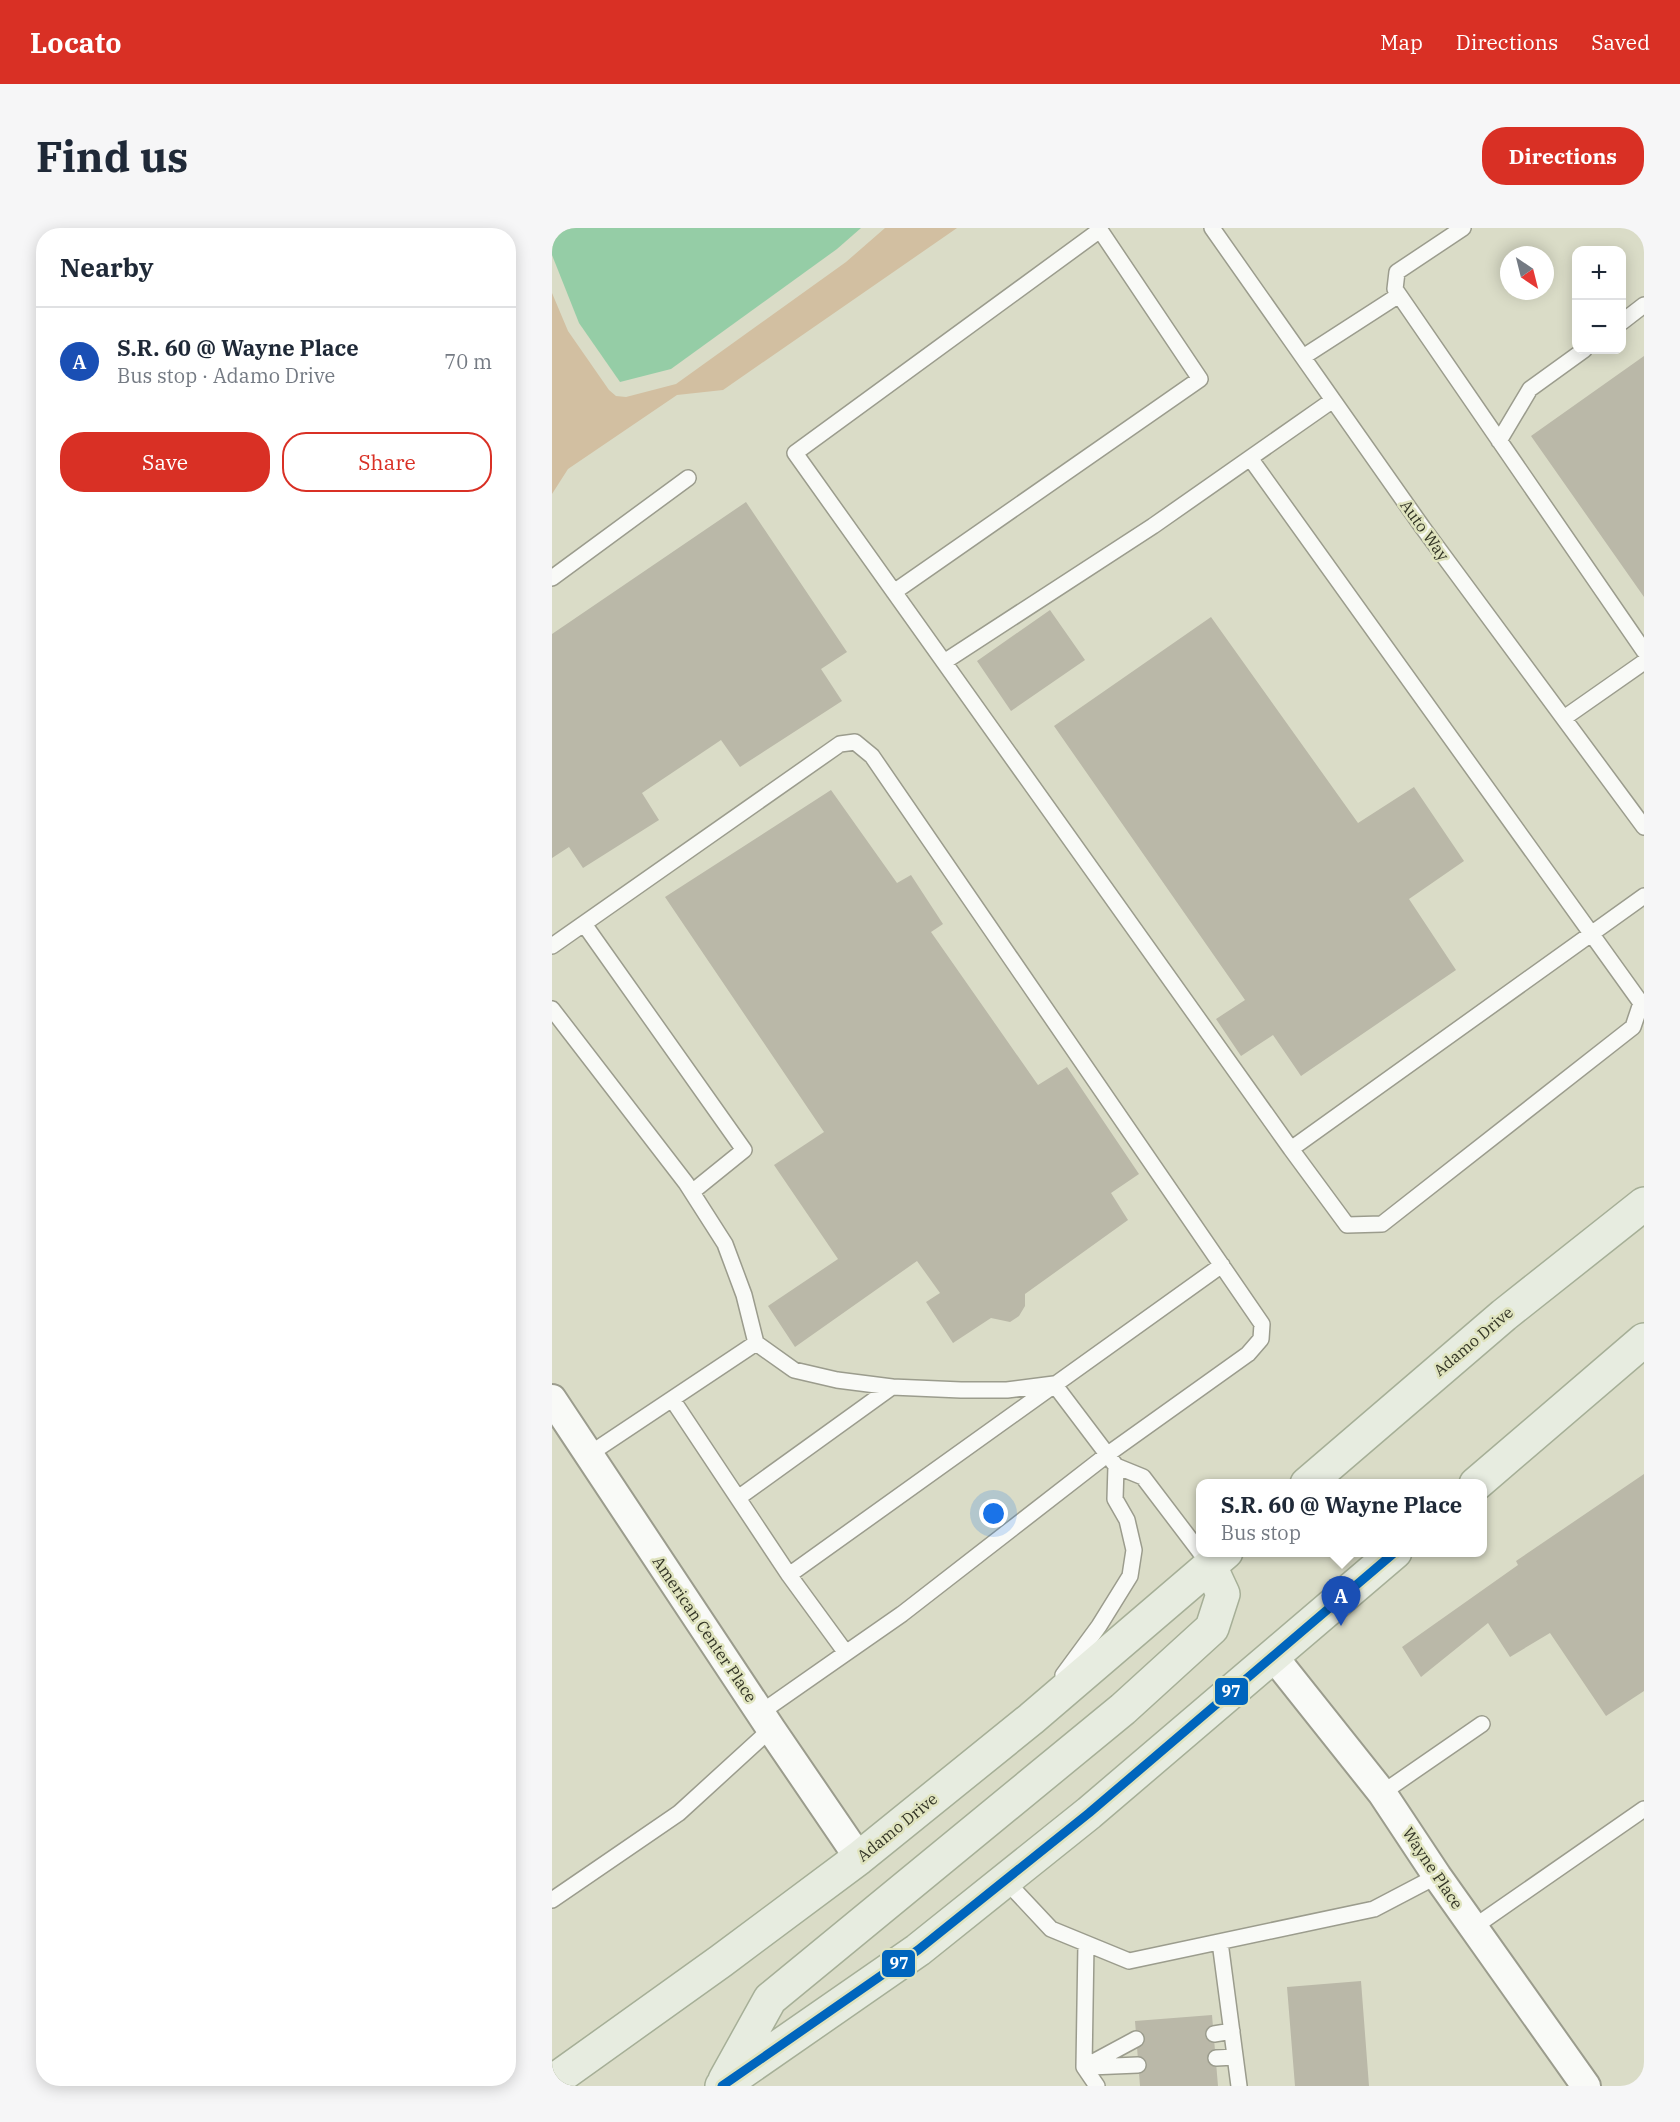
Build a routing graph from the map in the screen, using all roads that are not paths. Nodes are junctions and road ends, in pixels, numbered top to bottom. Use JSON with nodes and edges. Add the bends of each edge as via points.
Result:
{"nodes":[{"id":1,"x":1212,"y":228,"type":"edge"},
{"id":2,"x":1463,"y":228,"type":"edge"},
{"id":3,"x":1399,"y":295,"type":"junction"},
{"id":4,"x":1644,"y":305,"type":"edge"},
{"id":5,"x":1626,"y":319,"type":"edge"},
{"id":6,"x":1579,"y":354,"type":"edge"},
{"id":7,"x":1303,"y":357,"type":"junction"},
{"id":8,"x":1333,"y":400,"type":"junction"},
{"id":9,"x":1499,"y":441,"type":"junction"},
{"id":10,"x":1250,"y":458,"type":"junction"},
{"id":11,"x":688,"y":478,"type":"dead end"},
{"id":12,"x":552,"y":578,"type":"edge"},
{"id":13,"x":894,"y":592,"type":"junction"},
{"id":14,"x":1644,"y":651,"type":"edge"},
{"id":15,"x":944,"y":662,"type":"junction"},
{"id":16,"x":1644,"y":662,"type":"edge"},
{"id":17,"x":1564,"y":718,"type":"junction"},
{"id":18,"x":1644,"y":827,"type":"edge"},
{"id":19,"x":1644,"y":896,"type":"edge"},
{"id":20,"x":584,"y":924,"type":"junction"},
{"id":21,"x":1593,"y":933,"type":"junction"},
{"id":22,"x":552,"y":946,"type":"edge"},
{"id":23,"x":552,"y":1009,"type":"edge"},
{"id":24,"x":1291,"y":1149,"type":"junction"},
{"id":25,"x":692,"y":1192,"type":"junction"},
{"id":26,"x":1644,"y":1204,"type":"edge"},
{"id":27,"x":1222,"y":1265,"type":"junction"},
{"id":28,"x":1644,"y":1340,"type":"edge"},
{"id":29,"x":756,"y":1343,"type":"junction"},
{"id":30,"x":1054,"y":1384,"type":"junction"},
{"id":31,"x":892,"y":1387,"type":"junction"},
{"id":32,"x":552,"y":1399,"type":"edge"},
{"id":33,"x":672,"y":1399,"type":"junction"},
{"id":34,"x":588,"y":1455,"type":"junction"},
{"id":35,"x":1112,"y":1460,"type":"junction"},
{"id":36,"x":1313,"y":1479,"type":"edge"},
{"id":37,"x":1482,"y":1479,"type":"edge"},
{"id":38,"x":738,"y":1498,"type":"junction"},
{"id":39,"x":1196,"y":1540,"type":"edge"},
{"id":40,"x":1208,"y":1557,"type":"edge"},
{"id":41,"x":1209,"y":1557,"type":"edge"},
{"id":42,"x":1389,"y":1557,"type":"edge"},
{"id":43,"x":789,"y":1575,"type":"junction"},
{"id":44,"x":846,"y":1653,"type":"junction"},
{"id":45,"x":1273,"y":1656,"type":"junction"},
{"id":46,"x":1032,"y":1719,"type":"junction"},
{"id":47,"x":765,"y":1721,"type":"junction"},
{"id":48,"x":1482,"y":1724,"type":"dead end"},
{"id":49,"x":1382,"y":1793,"type":"junction"},
{"id":50,"x":1644,"y":1809,"type":"edge"},
{"id":51,"x":859,"y":1858,"type":"junction"},
{"id":52,"x":1437,"y":1876,"type":"junction"},
{"id":53,"x":1005,"y":1880,"type":"junction"},
{"id":54,"x":552,"y":1900,"type":"edge"},
{"id":55,"x":1474,"y":1928,"type":"junction"},
{"id":56,"x":1220,"y":1942,"type":"junction"},
{"id":57,"x":1086,"y":1944,"type":"junction"},
{"id":58,"x":1232,"y":2031,"type":"junction"},
{"id":59,"x":1214,"y":2034,"type":"dead end"},
{"id":60,"x":1136,"y":2039,"type":"dead end"},
{"id":61,"x":1235,"y":2057,"type":"junction"},
{"id":62,"x":1216,"y":2058,"type":"dead end"},
{"id":63,"x":1138,"y":2065,"type":"dead end"},
{"id":64,"x":1084,"y":2067,"type":"junction"},
{"id":65,"x":552,"y":2082,"type":"edge"},
{"id":66,"x":722,"y":2086,"type":"edge"},
{"id":67,"x":1097,"y":2086,"type":"edge"},
{"id":68,"x":1110,"y":2086,"type":"edge"},
{"id":69,"x":1239,"y":2086,"type":"edge"},
{"id":70,"x":1586,"y":2086,"type":"edge"}],
"edges":[{"from":1,"to":7,"type":"lane","name":"Auto Way"},
{"from":2,"to":3,"type":"lane","via":[[1397,272],[1395,289]]},
{"from":3,"to":7,"type":"lane"},
{"from":3,"to":9,"type":"lane"},
{"from":4,"to":5,"type":"lane"},
{"from":6,"to":9,"type":"lane","via":[[1530,390]]},
{"from":7,"to":8,"type":"lane","name":"Auto Way"},
{"from":8,"to":10,"type":"lane"},
{"from":8,"to":17,"type":"lane","name":"Auto Way"},
{"from":9,"to":14,"type":"lane"},
{"from":10,"to":15,"type":"lane","via":[[1154,526]]},
{"from":10,"to":21,"type":"lane"},
{"from":11,"to":12,"type":"lane"},
{"from":13,"to":13,"type":"lane","via":[[795,453],[1100,230],[1200,379]]},
{"from":13,"to":15,"type":"lane"},
{"from":15,"to":24,"type":"lane"},
{"from":16,"to":17,"type":"lane"},
{"from":17,"to":18,"type":"lane","name":"Auto Way"},
{"from":19,"to":21,"type":"lane"},
{"from":20,"to":22,"type":"lane"},
{"from":20,"to":25,"type":"lane","via":[[744,1150]]},
{"from":20,"to":27,"type":"lane","via":[[840,744],[855,742],[872,756]]},
{"from":21,"to":24,"type":"lane"},
{"from":21,"to":24,"type":"lane","via":[[1641,1003],[1633,1027],[1382,1224],[1347,1225]]},
{"from":23,"to":25,"type":"lane"},
{"from":25,"to":29,"type":"lane","via":[[725,1244]]},
{"from":26,"to":36,"type":"main road","name":"Adamo Drive","via":[[1504,1314]]},
{"from":27,"to":30,"type":"lane"},
{"from":27,"to":35,"type":"lane","via":[[1262,1324],[1261,1339],[1248,1354]]},
{"from":28,"to":37,"type":"main road"},
{"from":29,"to":31,"type":"lane","via":[[794,1371]]},
{"from":29,"to":33,"type":"lane"},
{"from":30,"to":31,"type":"lane","via":[[1007,1390]]},
{"from":30,"to":35,"type":"lane"},
{"from":30,"to":43,"type":"lane"},
{"from":31,"to":38,"type":"lane"},
{"from":32,"to":34,"type":"street","name":"American Center Place"},
{"from":33,"to":34,"type":"lane"},
{"from":33,"to":38,"type":"lane"},
{"from":34,"to":47,"type":"street","name":"American Center Place"},
{"from":35,"to":39,"type":"lane","via":[[1143,1477]]},
{"from":35,"to":44,"type":"lane"},
{"from":35,"to":46,"type":"lane","via":[[1115,1499],[1127,1520],[1134,1550],[1130,1576]]},
{"from":38,"to":43,"type":"lane"},
{"from":40,"to":46,"type":"main road","name":"Adamo Drive"},
{"from":41,"to":66,"type":"main road","via":[[1222,1594],[1212,1628],[1123,1709],[770,1999]]},
{"from":42,"to":45,"type":"main road"},
{"from":43,"to":44,"type":"lane"},
{"from":44,"to":47,"type":"lane"},
{"from":45,"to":49,"type":"street","name":"Wayne Place"},
{"from":45,"to":53,"type":"main road"},
{"from":46,"to":51,"type":"main road","name":"Adamo Drive"},
{"from":47,"to":51,"type":"street","name":"American Center Place"},
{"from":47,"to":54,"type":"lane","via":[[679,1813]]},
{"from":48,"to":49,"type":"lane"},
{"from":49,"to":52,"type":"street","name":"Wayne Place"},
{"from":50,"to":55,"type":"lane"},
{"from":51,"to":65,"type":"main road","name":"Adamo Drive"},
{"from":52,"to":55,"type":"street","name":"Wayne Place"},
{"from":52,"to":56,"type":"lane","via":[[1374,1909]]},
{"from":53,"to":57,"type":"lane","via":[[1051,1929]]},
{"from":53,"to":66,"type":"main road","via":[[918,1950]]},
{"from":55,"to":70,"type":"street","name":"Wayne Place"},
{"from":56,"to":57,"type":"lane","via":[[1129,1961]]},
{"from":56,"to":58,"type":"lane"},
{"from":57,"to":64,"type":"lane"},
{"from":58,"to":59,"type":"lane"},
{"from":58,"to":61,"type":"lane"},
{"from":60,"to":64,"type":"lane"},
{"from":61,"to":62,"type":"lane"},
{"from":61,"to":69,"type":"lane"},
{"from":63,"to":64,"type":"lane"},
{"from":64,"to":67,"type":"lane"},
{"from":64,"to":68,"type":"lane"}]}
